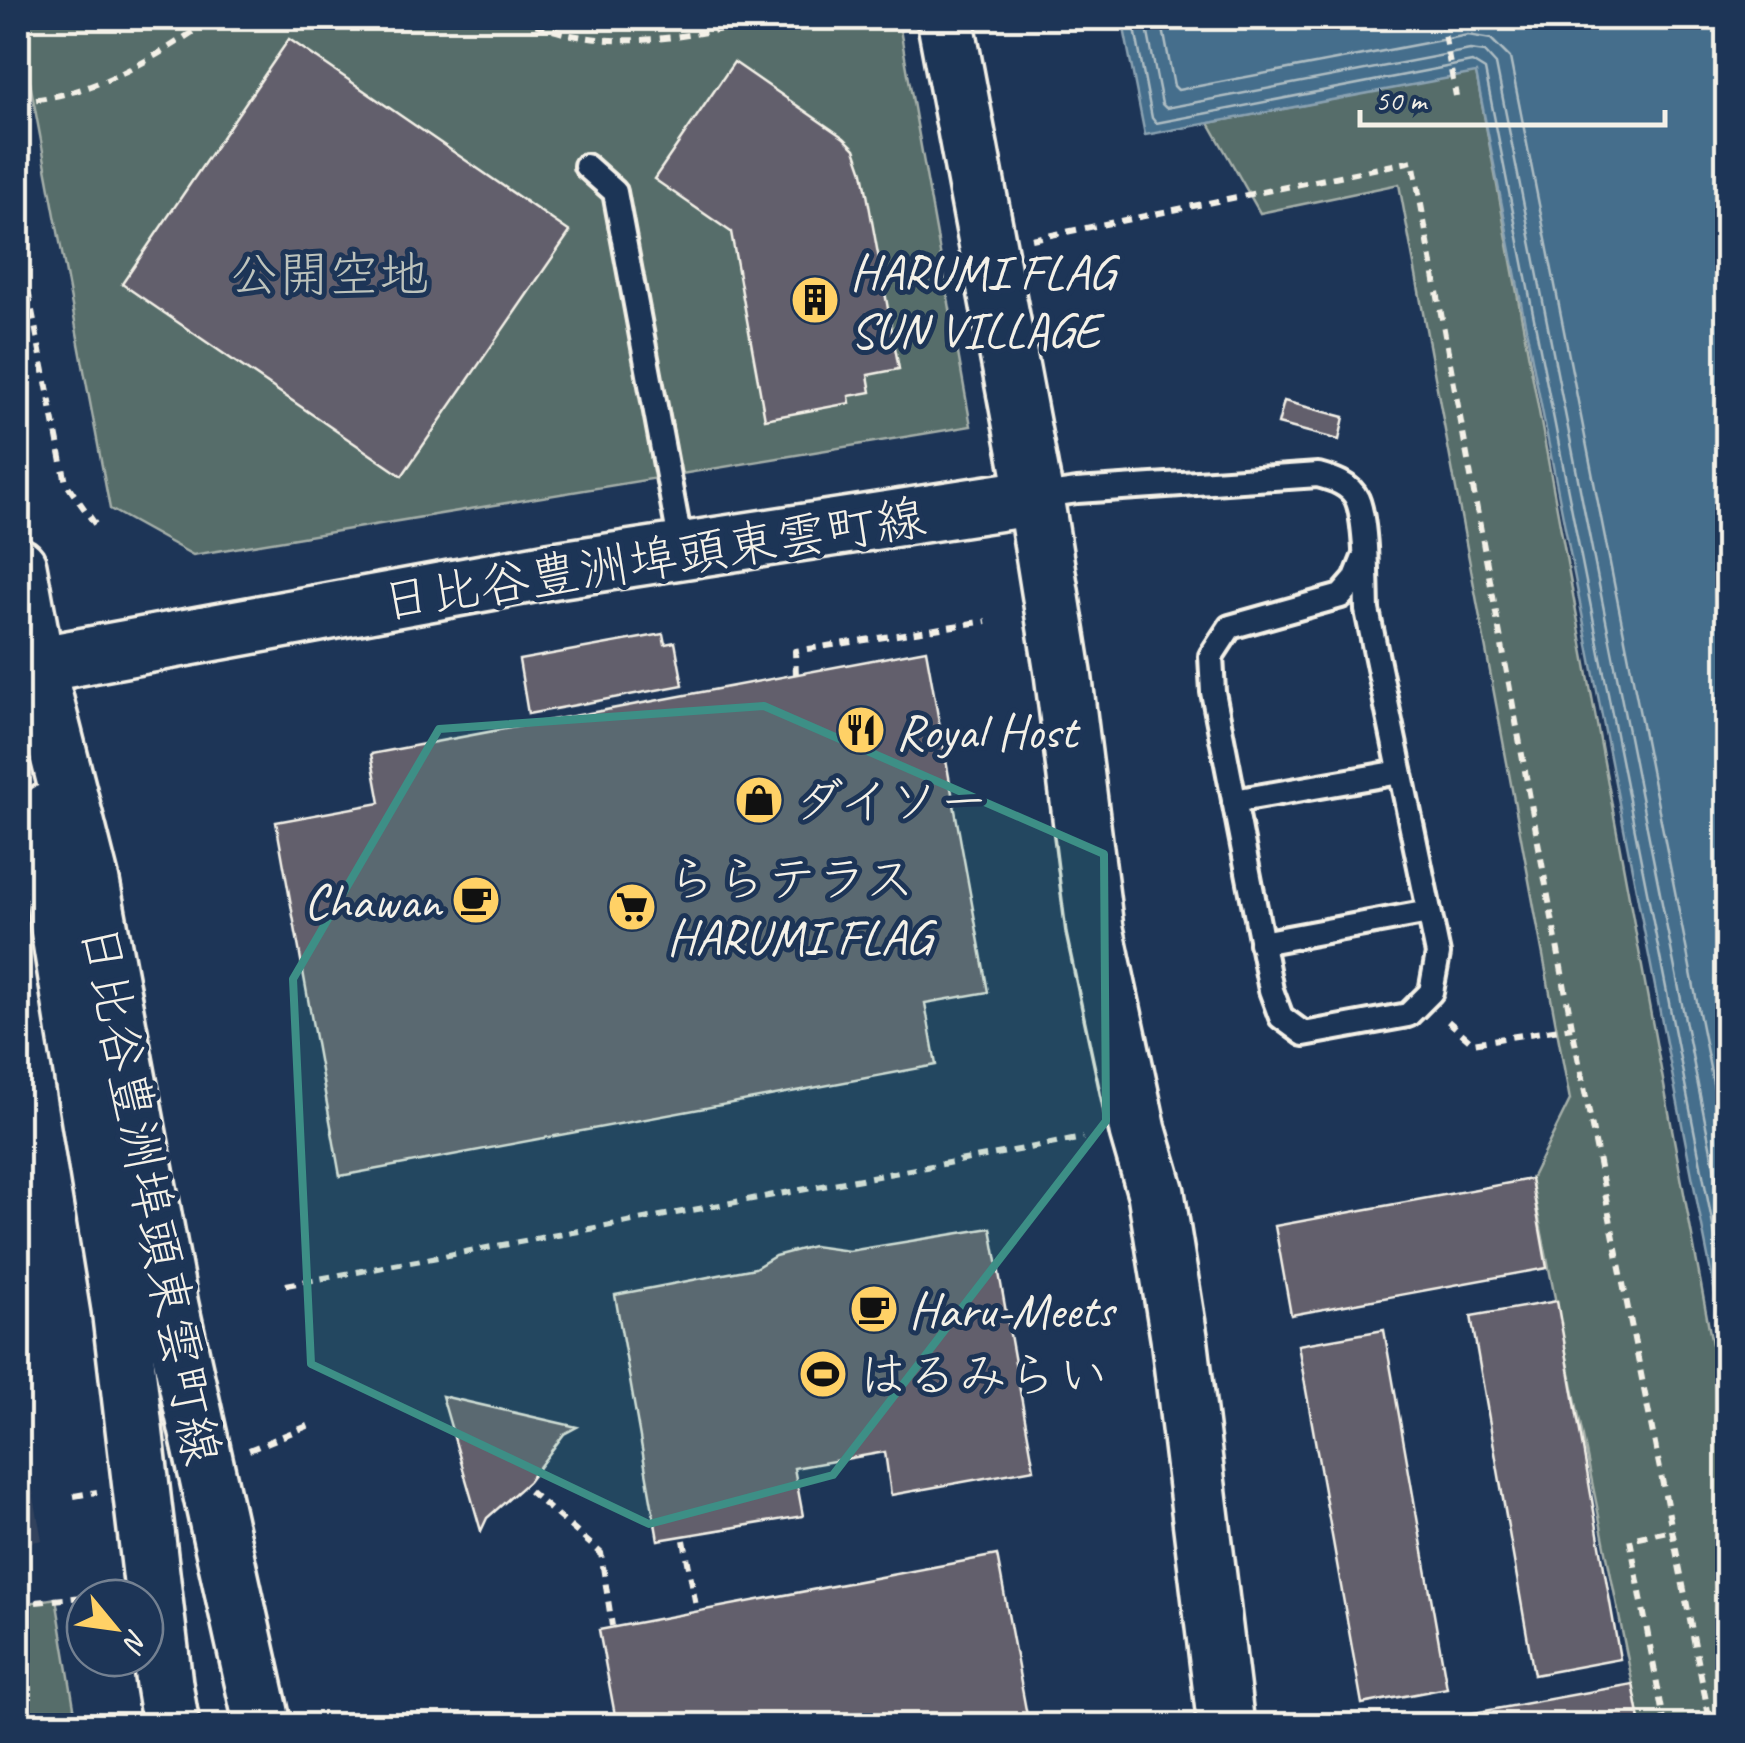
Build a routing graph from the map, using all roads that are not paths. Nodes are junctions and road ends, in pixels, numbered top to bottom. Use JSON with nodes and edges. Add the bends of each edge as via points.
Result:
{"nodes":[{"id":1,"x":945,"y":18,"type":"edge"},
{"id":2,"x":586,"y":166,"type":"dead end"},
{"id":3,"x":1035,"y":497,"type":"junction"},
{"id":4,"x":682,"y":550,"type":"junction"},
{"id":5,"x":1365,"y":556,"type":"junction"},
{"id":6,"x":18,"y":566,"type":"edge"},
{"id":7,"x":1340,"y":596,"type":"junction"},
{"id":8,"x":1367,"y":610,"type":"junction"},
{"id":9,"x":27,"y":666,"type":"edge"},
{"id":10,"x":1400,"y":772,"type":"junction"},
{"id":11,"x":1234,"y":801,"type":"junction"},
{"id":12,"x":1429,"y":912,"type":"junction"},
{"id":13,"x":1261,"y":943,"type":"junction"},
{"id":14,"x":248,"y":1664,"type":"junction"},
{"id":15,"x":172,"y":1726,"type":"edge"},
{"id":16,"x":194,"y":1726,"type":"edge"},
{"id":17,"x":262,"y":1726,"type":"edge"},
{"id":18,"x":1226,"y":1726,"type":"edge"}],
"edges":[{"from":1,"to":3,"type":"main road"},
{"from":2,"to":4,"type":"lane","via":[[615,192]]},
{"from":3,"to":4,"type":"main road","name":"日比谷豊洲埠頭東雲町線"},
{"from":3,"to":5,"type":"lane","via":[[1318,475],[1339,480],[1357,498]]},
{"from":3,"to":18,"type":"main road","via":[[1096,929],[1156,1194],[1180,1336]]},
{"from":4,"to":9,"type":"main road","name":"日比谷豊洲埠頭東雲町線"},
{"from":5,"to":7,"type":"lane","via":[[1356,580]]},
{"from":5,"to":8,"type":"lane"},
{"from":6,"to":9,"type":"main road"},
{"from":7,"to":8,"type":"lane"},
{"from":7,"to":11,"type":"lane","via":[[1230,627],[1211,656]]},
{"from":8,"to":10,"type":"lane"},
{"from":9,"to":14,"type":"main road","name":"日比谷豊洲埠頭東雲町線","via":[[91,882],[170,1306]]},
{"from":9,"to":15,"type":"main road","name":"日比谷豊洲埠頭東雲町線","via":[[52,891],[120,1308]]},
{"from":10,"to":11,"type":"lane"},
{"from":10,"to":12,"type":"lane"},
{"from":11,"to":13,"type":"lane"},
{"from":12,"to":13,"type":"lane"},
{"from":12,"to":13,"type":"lane","via":[[1438,954],[1431,992],[1408,1015],[1304,1034],[1281,1017]]},
{"from":14,"to":16,"type":"main road","via":[[206,1672],[192,1690]]},
{"from":14,"to":17,"type":"main road","name":"日比谷豊洲埠頭東雲町線"}]}
